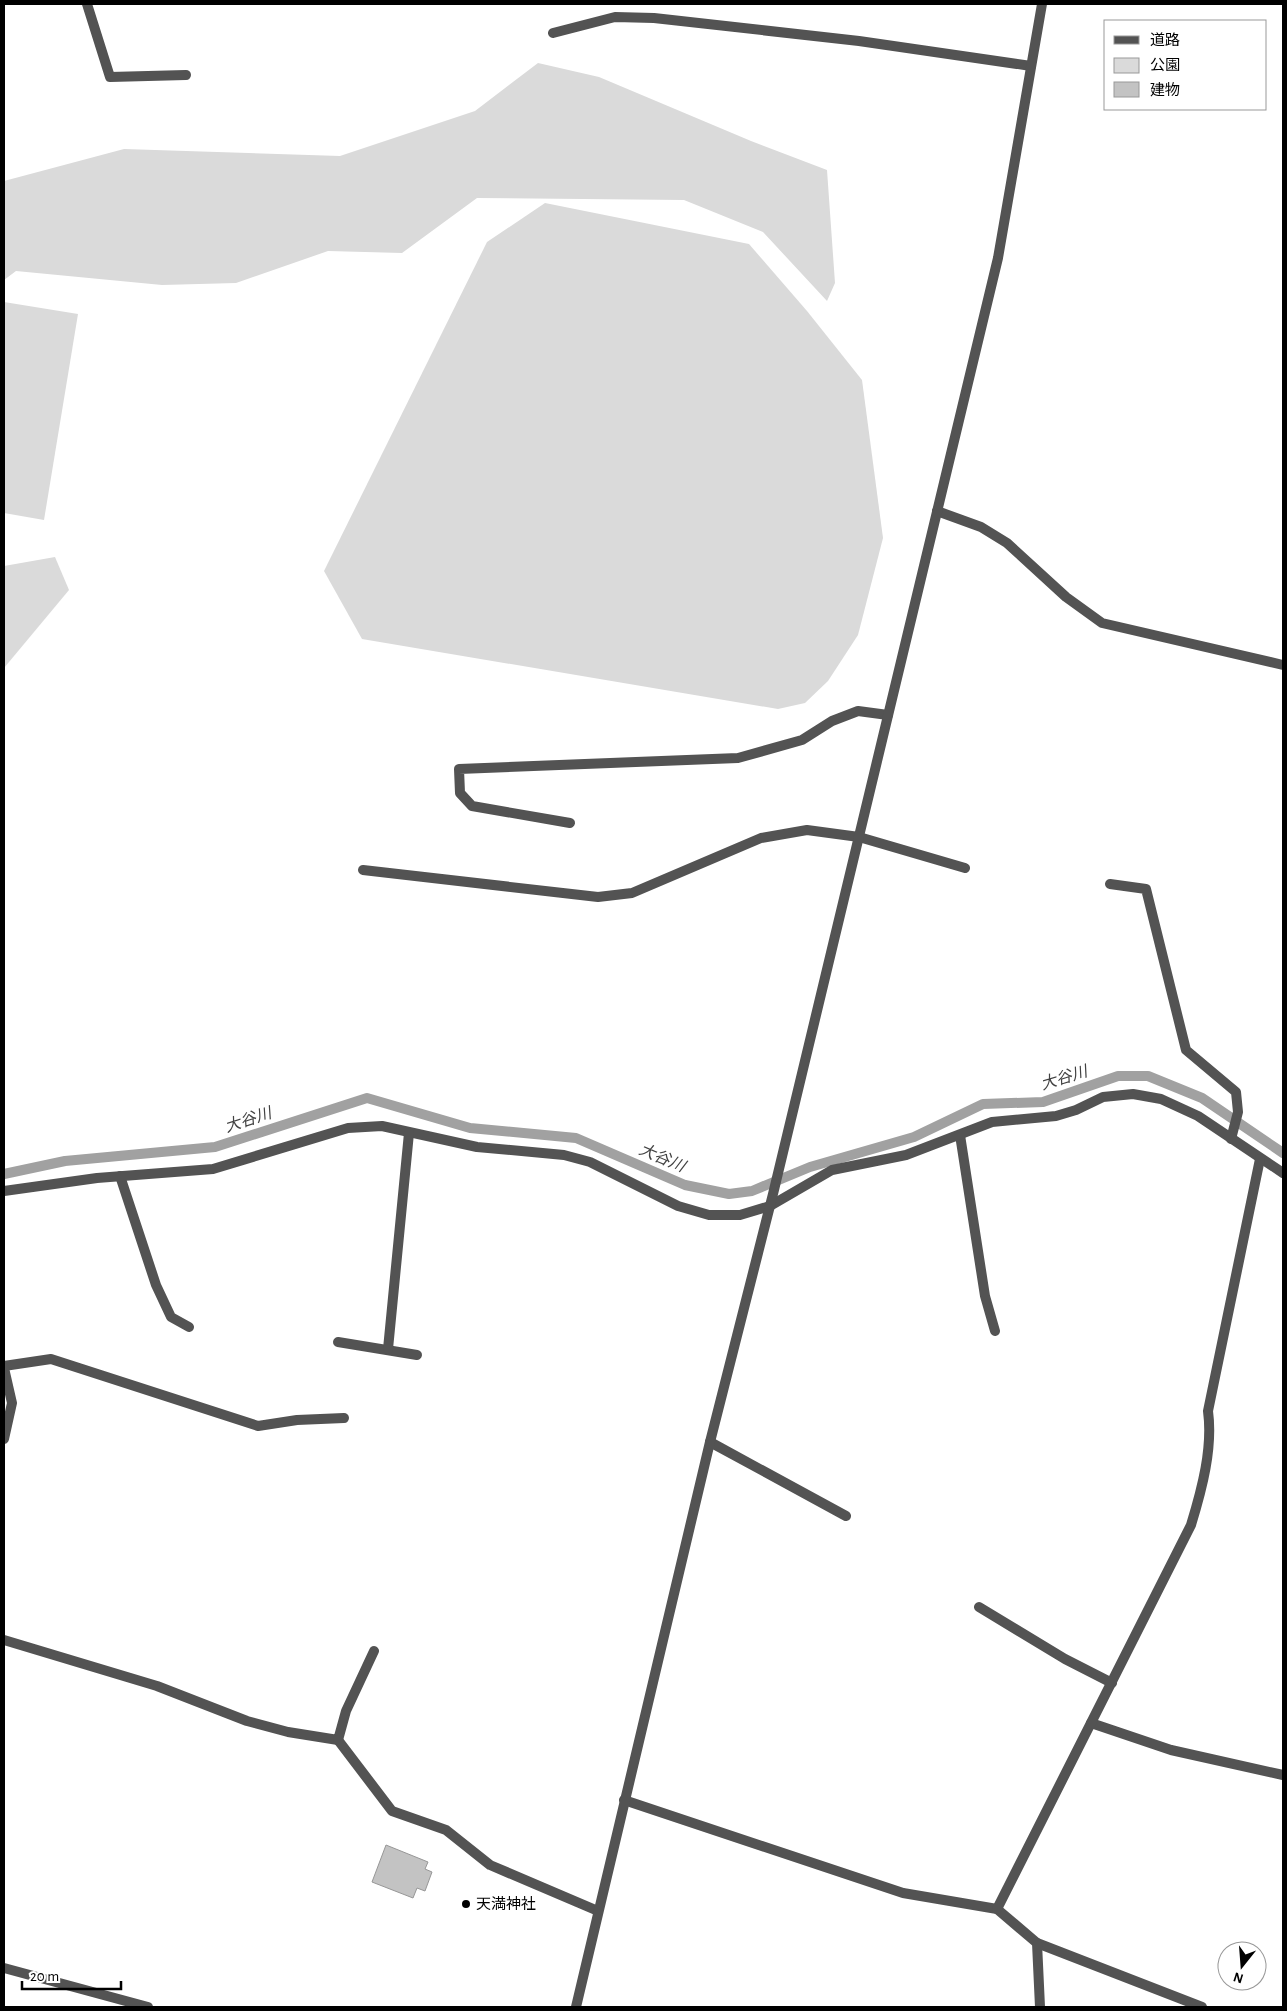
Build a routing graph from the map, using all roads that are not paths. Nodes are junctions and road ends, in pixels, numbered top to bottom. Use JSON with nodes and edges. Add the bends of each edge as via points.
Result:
{"nodes":[{"id":1,"x":87,"y":4,"type":"edge"},
{"id":2,"x":1042,"y":4,"type":"edge"},
{"id":3,"x":554,"y":33,"type":"dead end"},
{"id":4,"x":1031,"y":66,"type":"junction"},
{"id":5,"x":186,"y":75,"type":"dead end"},
{"id":6,"x":937,"y":511,"type":"junction"},
{"id":7,"x":1283,"y":665,"type":"edge"},
{"id":8,"x":888,"y":715,"type":"junction"},
{"id":9,"x":570,"y":824,"type":"dead end"},
{"id":10,"x":859,"y":837,"type":"junction"},
{"id":11,"x":966,"y":868,"type":"dead end"},
{"id":12,"x":363,"y":870,"type":"dead end"},
{"id":13,"x":1110,"y":884,"type":"dead end"},
{"id":14,"x":409,"y":1132,"type":"junction"},
{"id":15,"x":960,"y":1135,"type":"junction"},
{"id":16,"x":1232,"y":1139,"type":"junction"},
{"id":17,"x":1260,"y":1159,"type":"junction"},
{"id":18,"x":1283,"y":1173,"type":"edge"},
{"id":19,"x":120,"y":1176,"type":"junction"},
{"id":20,"x":4,"y":1191,"type":"edge"},
{"id":21,"x":770,"y":1206,"type":"junction"},
{"id":22,"x":189,"y":1327,"type":"dead end"},
{"id":23,"x":995,"y":1331,"type":"dead end"},
{"id":24,"x":338,"y":1342,"type":"dead end"},
{"id":25,"x":388,"y":1349,"type":"junction"},
{"id":26,"x":417,"y":1354,"type":"dead end"},
{"id":27,"x":4,"y":1367,"type":"edge"},
{"id":28,"x":344,"y":1418,"type":"dead end"},
{"id":29,"x":4,"y":1438,"type":"edge"},
{"id":30,"x":710,"y":1442,"type":"junction"},
{"id":31,"x":846,"y":1516,"type":"dead end"},
{"id":32,"x":979,"y":1607,"type":"dead end"},
{"id":33,"x":4,"y":1640,"type":"edge"},
{"id":34,"x":374,"y":1651,"type":"dead end"},
{"id":35,"x":1112,"y":1683,"type":"junction"},
{"id":36,"x":1092,"y":1723,"type":"junction"},
{"id":37,"x":338,"y":1740,"type":"junction"},
{"id":38,"x":1283,"y":1775,"type":"edge"},
{"id":39,"x":624,"y":1800,"type":"junction"},
{"id":40,"x":997,"y":1910,"type":"junction"},
{"id":41,"x":598,"y":1911,"type":"junction"},
{"id":42,"x":1037,"y":1943,"type":"junction"},
{"id":43,"x":4,"y":1968,"type":"edge"},
{"id":44,"x":148,"y":2007,"type":"edge"},
{"id":45,"x":576,"y":2007,"type":"edge"},
{"id":46,"x":1040,"y":2007,"type":"edge"},
{"id":47,"x":1202,"y":2007,"type":"edge"}],
"edges":[{"from":1,"to":5,"type":"street","via":[[110,77]]},
{"from":2,"to":4,"type":"street"},
{"from":3,"to":4,"type":"street","via":[[615,17],[654,18],[860,41]]},
{"from":4,"to":6,"type":"street","via":[[998,258]]},
{"from":6,"to":7,"type":"street","via":[[981,527],[1007,543],[1066,597],[1102,623]]},
{"from":6,"to":8,"type":"street"},
{"from":8,"to":9,"type":"street","via":[[858,710],[832,721],[802,740],[738,758],[459,769],[460,793],[472,806]]},
{"from":8,"to":10,"type":"street"},
{"from":10,"to":11,"type":"street"},
{"from":10,"to":12,"type":"street","via":[[807,830],[760,838],[632,893],[598,897]]},
{"from":10,"to":21,"type":"street"},
{"from":13,"to":16,"type":"street","via":[[1146,889],[1186,1050],[1236,1092],[1238,1112]]},
{"from":14,"to":19,"type":"street","via":[[382,1126],[348,1128],[213,1170]]},
{"from":14,"to":21,"type":"street","via":[[477,1148],[564,1155],[590,1162],[678,1206],[709,1215],[740,1215]]},
{"from":14,"to":25,"type":"street"},
{"from":15,"to":16,"type":"street","via":[[992,1122],[1056,1116],[1103,1097],[1133,1094],[1161,1099],[1198,1116]]},
{"from":15,"to":21,"type":"street","via":[[906,1155],[832,1170]]},
{"from":15,"to":23,"type":"street","via":[[985,1296]]},
{"from":16,"to":17,"type":"street"},
{"from":17,"to":18,"type":"street"},
{"from":17,"to":35,"type":"street","via":[[1208,1411],[1211,1431],[1198,1502],[1191,1525]]},
{"from":19,"to":20,"type":"street"},
{"from":19,"to":22,"type":"street","via":[[156,1285],[172,1317]]},
{"from":21,"to":30,"type":"street"},
{"from":24,"to":25,"type":"street"},
{"from":25,"to":26,"type":"street"},
{"from":27,"to":28,"type":"street","via":[[51,1359],[258,1426]]},
{"from":27,"to":29,"type":"street","via":[[12,1403]]},
{"from":30,"to":31,"type":"street"},
{"from":30,"to":39,"type":"street"},
{"from":32,"to":35,"type":"street"},
{"from":33,"to":37,"type":"street","via":[[157,1686],[247,1722]]},
{"from":34,"to":37,"type":"street","via":[[346,1712]]},
{"from":35,"to":36,"type":"street"},
{"from":36,"to":38,"type":"street","via":[[1164,1748]]},
{"from":36,"to":40,"type":"street"},
{"from":37,"to":41,"type":"street","via":[[392,1811],[446,1830],[490,1865]]},
{"from":39,"to":40,"type":"street","via":[[903,1893]]},
{"from":39,"to":41,"type":"street"},
{"from":40,"to":42,"type":"street"},
{"from":41,"to":45,"type":"street"},
{"from":42,"to":46,"type":"street"},
{"from":42,"to":47,"type":"street"},
{"from":43,"to":44,"type":"street"}]}
